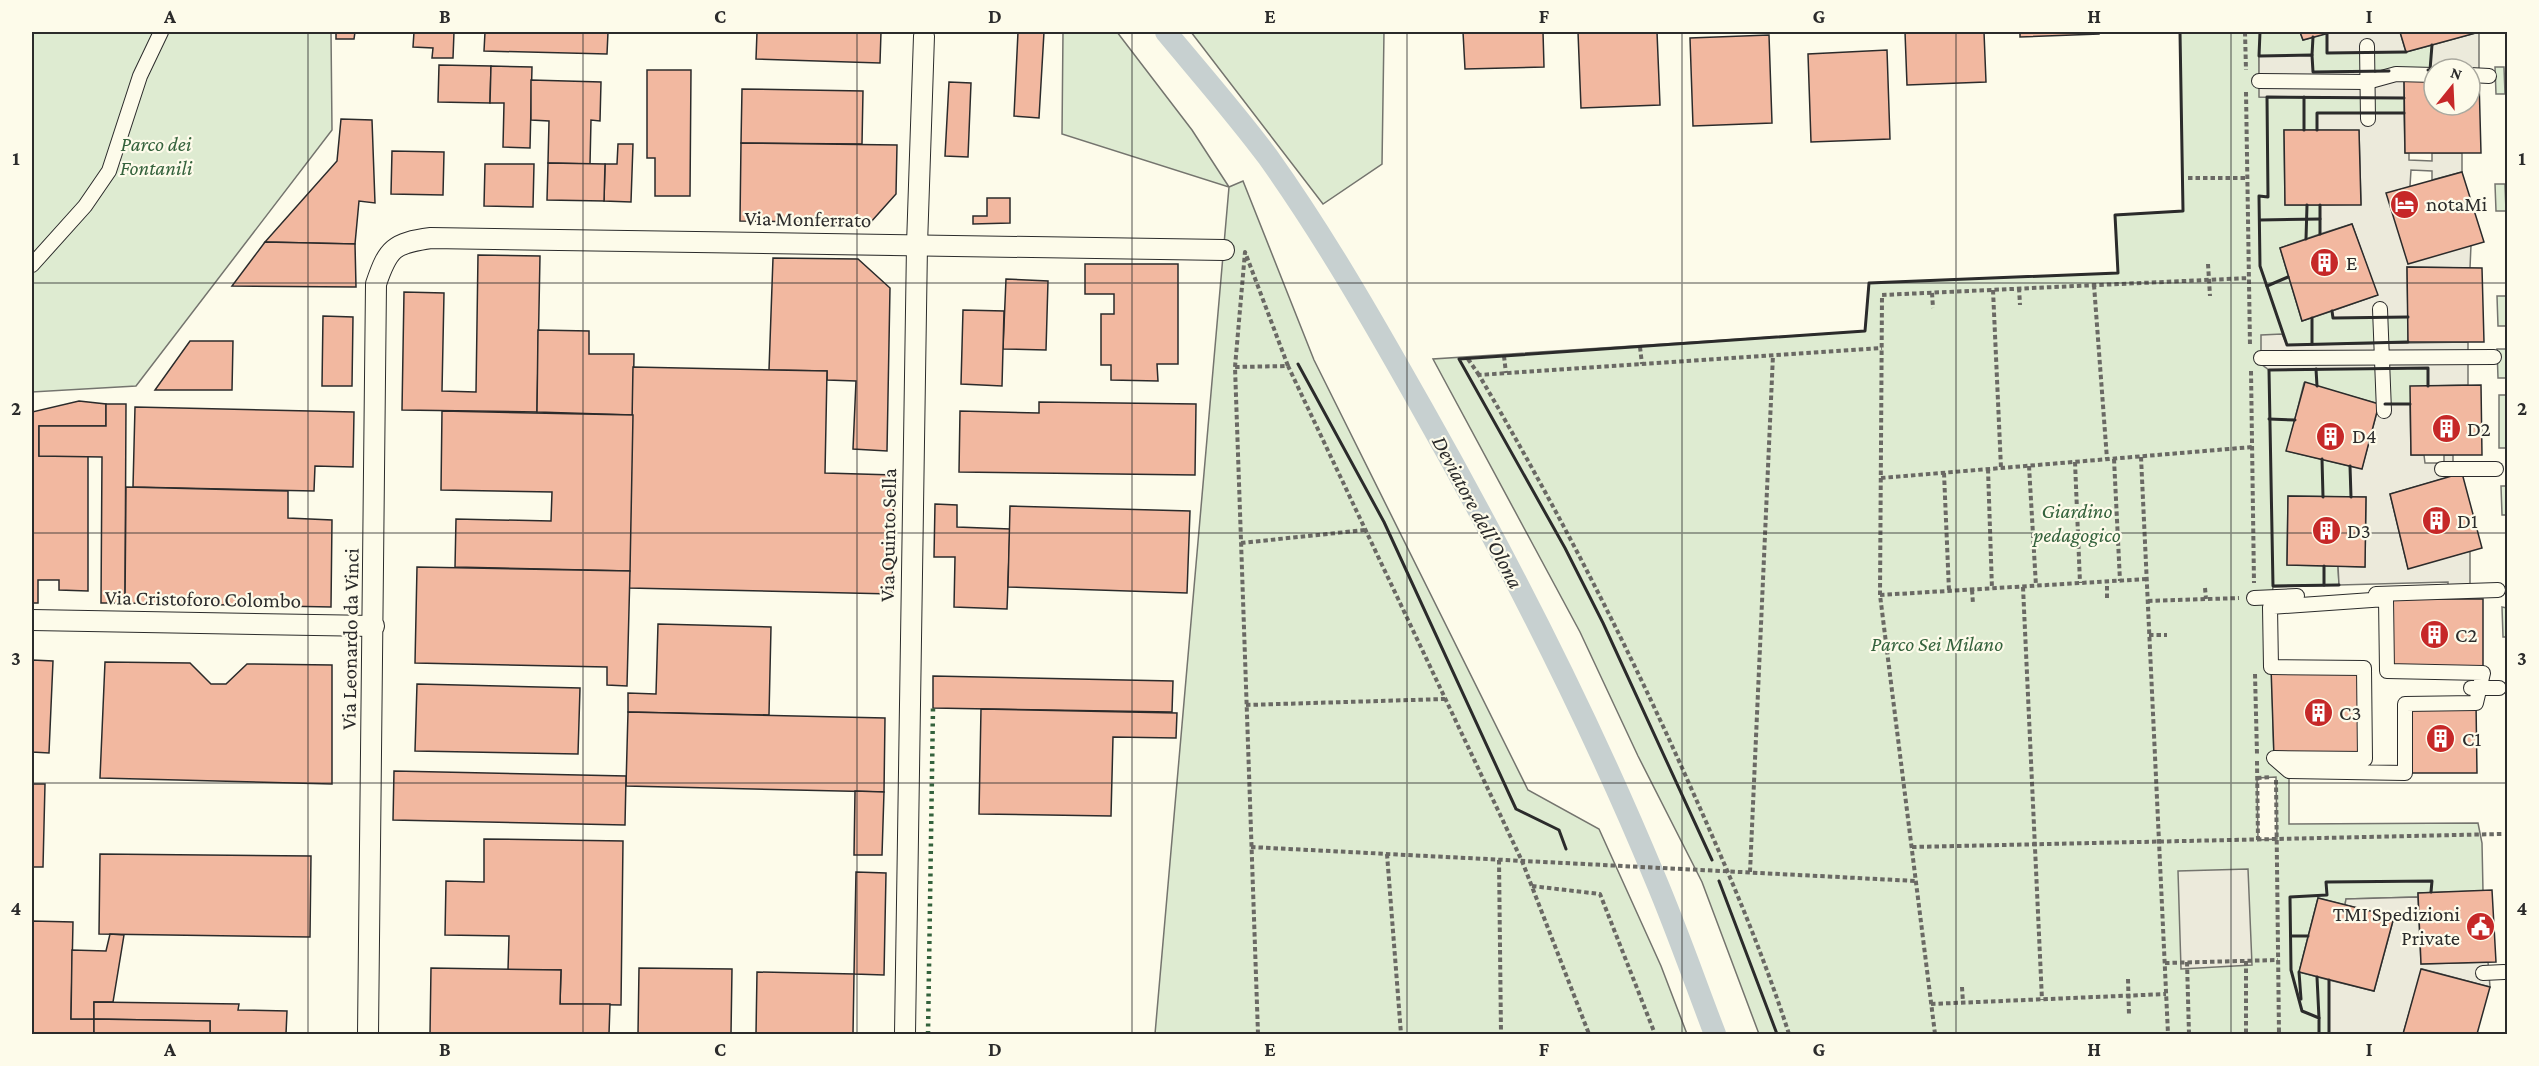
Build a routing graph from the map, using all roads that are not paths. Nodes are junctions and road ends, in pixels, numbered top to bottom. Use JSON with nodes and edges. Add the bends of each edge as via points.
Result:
{"nodes":[{"id":1,"x":161,"y":32,"type":"edge"},
{"id":2,"x":924,"y":36,"type":"dead end"},
{"id":3,"x":2367,"y":50,"type":"dead end"},
{"id":4,"x":2422,"y":75,"type":"edge"},
{"id":5,"x":2482,"y":76,"type":"edge"},
{"id":6,"x":2489,"y":76,"type":"dead end"},
{"id":7,"x":2367,"y":77,"type":"junction"},
{"id":8,"x":2259,"y":81,"type":"dead end"},
{"id":9,"x":2368,"y":116,"type":"dead end"},
{"id":10,"x":917,"y":245,"type":"junction"},
{"id":11,"x":393,"y":248,"type":"joint"},
{"id":12,"x":1224,"y":250,"type":"dead end"},
{"id":13,"x":32,"y":265,"type":"edge"},
{"id":14,"x":2380,"y":313,"type":"dead end"},
{"id":15,"x":2494,"y":357,"type":"dead end"},
{"id":16,"x":2256,"y":358,"type":"road end"},
{"id":17,"x":2382,"y":363,"type":"junction"},
{"id":18,"x":2383,"y":408,"type":"dead end"},
{"id":19,"x":2442,"y":469,"type":"dead end"},
{"id":20,"x":2496,"y":469,"type":"dead end"},
{"id":21,"x":2498,"y":590,"type":"dead end"},
{"id":22,"x":2254,"y":598,"type":"road end"},
{"id":23,"x":32,"y":620,"type":"edge"},
{"id":24,"x":374,"y":626,"type":"junction"},
{"id":25,"x":2475,"y":688,"type":"junction"},
{"id":26,"x":2499,"y":688,"type":"dead end"},
{"id":27,"x":2504,"y":972,"type":"dead end"},
{"id":28,"x":2483,"y":973,"type":"dead end"},
{"id":29,"x":368,"y":1035,"type":"edge"},
{"id":30,"x":905,"y":1035,"type":"edge"}],
"edges":[{"from":1,"to":13,"type":"street","via":[[140,76],[109,171],[86,206]]},
{"from":2,"to":10,"type":"street","name":"Via Quinto Sella"},
{"from":3,"to":7,"type":"street"},
{"from":4,"to":7,"type":"street"},
{"from":5,"to":6,"type":"street"},
{"from":7,"to":8,"type":"street"},
{"from":7,"to":9,"type":"street"},
{"from":10,"to":11,"type":"street","name":"Via Monferrato","via":[[431,238]]},
{"from":10,"to":12,"type":"street","name":"Via Monferrato"},
{"from":10,"to":30,"type":"street","name":"Via Quinto Sella"},
{"from":11,"to":24,"type":"street","name":"Via Leonardo da Vinci","via":[[376,284]]},
{"from":14,"to":17,"type":"street"},
{"from":15,"to":17,"type":"street"},
{"from":16,"to":17,"type":"street"},
{"from":17,"to":18,"type":"street"},
{"from":19,"to":20,"type":"street"},
{"from":21,"to":22,"type":"street"},
{"from":23,"to":24,"type":"street","name":"Via Cristoforo Colombo"},
{"from":24,"to":29,"type":"street","name":"Via Leonardo da Vinci"},
{"from":25,"to":25,"type":"street","via":[[2476,703],[2405,704],[2405,773],[2289,771],[2274,758],[2366,759],[2364,668],[2271,668],[2270,607],[2386,599],[2387,671],[2483,673]]},
{"from":25,"to":26,"type":"street"},
{"from":27,"to":28,"type":"street"}]}
